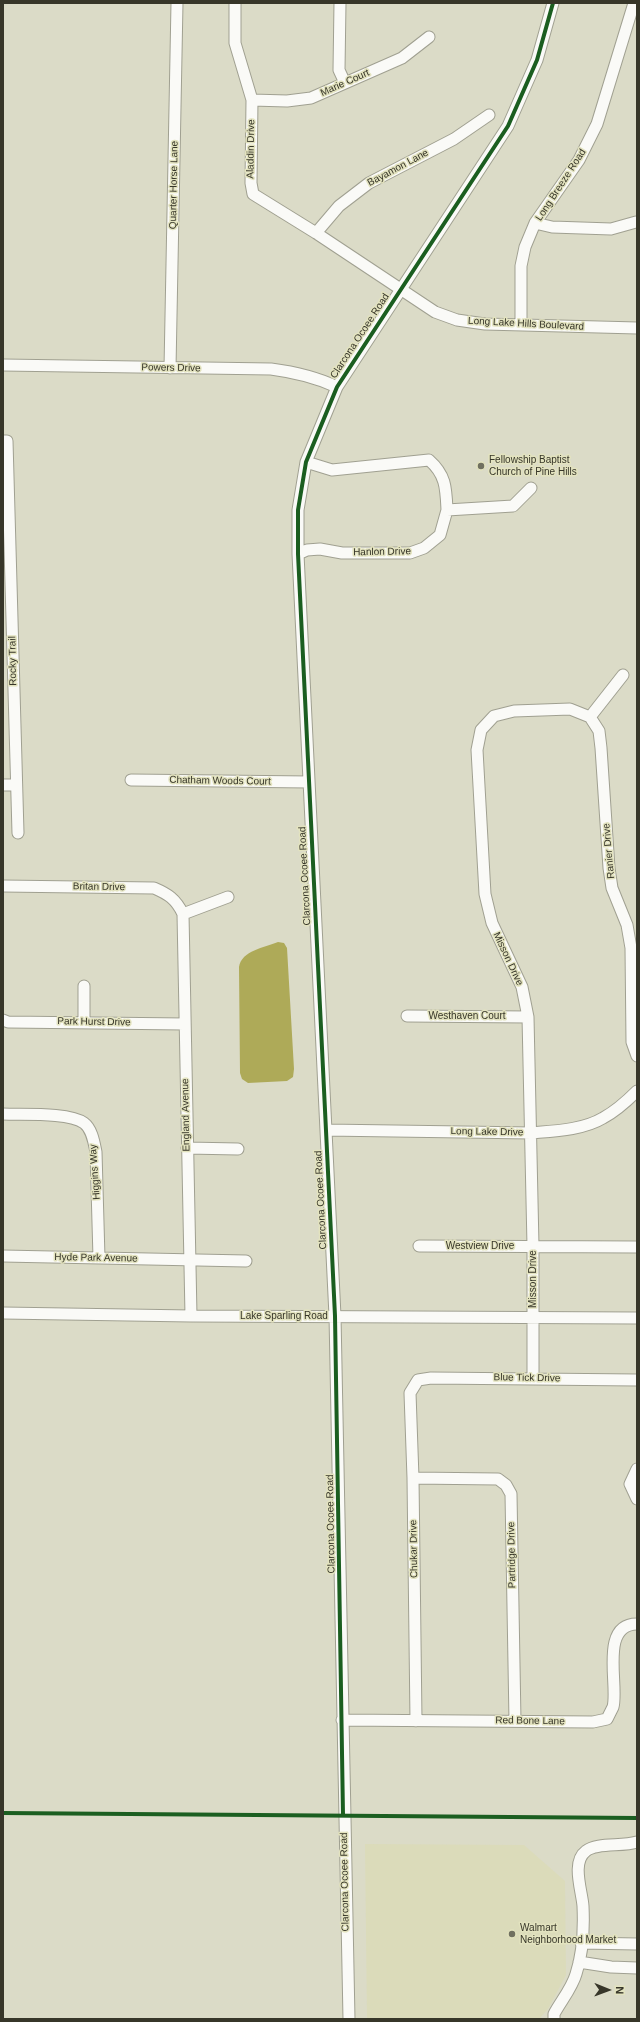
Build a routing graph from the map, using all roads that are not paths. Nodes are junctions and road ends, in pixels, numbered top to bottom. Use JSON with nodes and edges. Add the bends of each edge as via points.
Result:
{"nodes":[{"id":1,"x":177,"y":3,"type":"edge"},
{"id":2,"x":235,"y":3,"type":"edge"},
{"id":3,"x":340,"y":3,"type":"edge"},
{"id":4,"x":553,"y":3,"type":"edge"},
{"id":5,"x":634,"y":3,"type":"edge"},
{"id":6,"x":429,"y":37,"type":"dead end"},
{"id":7,"x":345,"y":83,"type":"junction"},
{"id":8,"x":252,"y":100,"type":"junction"},
{"id":9,"x":490,"y":115,"type":"dead end"},
{"id":10,"x":636,"y":222,"type":"edge"},
{"id":11,"x":536,"y":223,"type":"junction"},
{"id":12,"x":316,"y":233,"type":"junction"},
{"id":13,"x":399,"y":290,"type":"junction"},
{"id":14,"x":521,"y":325,"type":"junction"},
{"id":15,"x":637,"y":328,"type":"edge"},
{"id":16,"x":3,"y":365,"type":"edge"},
{"id":17,"x":170,"y":368,"type":"junction"},
{"id":18,"x":337,"y":387,"type":"junction"},
{"id":19,"x":5,"y":441,"type":"edge"},
{"id":20,"x":306,"y":462,"type":"junction"},
{"id":21,"x":531,"y":488,"type":"dead end"},
{"id":22,"x":447,"y":510,"type":"junction"},
{"id":23,"x":298,"y":554,"type":"junction"},
{"id":24,"x":623,"y":675,"type":"dead end"},
{"id":25,"x":590,"y":717,"type":"junction"},
{"id":26,"x":131,"y":780,"type":"dead end"},
{"id":27,"x":309,"y":782,"type":"junction"},
{"id":28,"x":16,"y":784,"type":"junction"},
{"id":29,"x":3,"y":785,"type":"edge"},
{"id":30,"x":18,"y":833,"type":"dead end"},
{"id":31,"x":3,"y":886,"type":"edge"},
{"id":32,"x":228,"y":897,"type":"dead end"},
{"id":33,"x":183,"y":914,"type":"junction"},
{"id":34,"x":84,"y":986,"type":"dead end"},
{"id":35,"x":407,"y":1016,"type":"dead end"},
{"id":36,"x":528,"y":1017,"type":"junction"},
{"id":37,"x":3,"y":1020,"type":"edge"},
{"id":38,"x":84,"y":1022,"type":"junction"},
{"id":39,"x":185,"y":1024,"type":"junction"},
{"id":40,"x":637,"y":1056,"type":"edge"},
{"id":41,"x":637,"y":1091,"type":"edge"},
{"id":42,"x":3,"y":1114,"type":"edge"},
{"id":43,"x":326,"y":1130,"type":"junction"},
{"id":44,"x":531,"y":1133,"type":"junction"},
{"id":45,"x":187,"y":1148,"type":"junction"},
{"id":46,"x":238,"y":1148,"type":"dead end"},
{"id":47,"x":418,"y":1246,"type":"dead end"},
{"id":48,"x":533,"y":1246,"type":"junction"},
{"id":49,"x":637,"y":1247,"type":"edge"},
{"id":50,"x":3,"y":1256,"type":"edge"},
{"id":51,"x":99,"y":1258,"type":"junction"},
{"id":52,"x":189,"y":1261,"type":"junction"},
{"id":53,"x":246,"y":1261,"type":"dead end"},
{"id":54,"x":3,"y":1313,"type":"edge"},
{"id":55,"x":191,"y":1316,"type":"junction"},
{"id":56,"x":335,"y":1316,"type":"junction"},
{"id":57,"x":533,"y":1318,"type":"junction"},
{"id":58,"x":637,"y":1318,"type":"edge"},
{"id":59,"x":534,"y":1378,"type":"junction"},
{"id":60,"x":418,"y":1380,"type":"joint"},
{"id":61,"x":637,"y":1380,"type":"edge"},
{"id":62,"x":637,"y":1469,"type":"edge"},
{"id":63,"x":413,"y":1478,"type":"junction"},
{"id":64,"x":637,"y":1499,"type":"edge"},
{"id":65,"x":637,"y":1624,"type":"edge"},
{"id":66,"x":342,"y":1720,"type":"junction"},
{"id":67,"x":416,"y":1721,"type":"junction"},
{"id":68,"x":515,"y":1721,"type":"junction"},
{"id":69,"x":637,"y":1842,"type":"edge"},
{"id":70,"x":582,"y":1943,"type":"junction"},
{"id":71,"x":637,"y":1944,"type":"edge"},
{"id":72,"x":579,"y":1962,"type":"junction"},
{"id":73,"x":637,"y":1968,"type":"edge"},
{"id":74,"x":347,"y":2019,"type":"edge"},
{"id":75,"x":554,"y":2019,"type":"edge"}],
"edges":[{"from":1,"to":17,"type":"street","name":"Quarter Horse Lane"},
{"from":2,"to":8,"type":"street","name":"Aladdin Drive","via":[[235,43]]},
{"from":3,"to":7,"type":"street","via":[[339,70]]},
{"from":4,"to":13,"type":"street","name":"Clarcona Ocoee Road","via":[[537,60],[508,126]]},
{"from":5,"to":11,"type":"street","name":"Long Breeze Road","via":[[597,124],[579,160]]},
{"from":6,"to":7,"type":"street","name":"Marie Court","via":[[402,58]]},
{"from":7,"to":8,"type":"street","name":"Marie Court","via":[[311,98],[287,101]]},
{"from":8,"to":12,"type":"street","name":"Aladdin Drive","via":[[253,194]]},
{"from":9,"to":12,"type":"street","name":"Bayamon Lane","via":[[454,139],[369,183],[339,206]]},
{"from":10,"to":11,"type":"street","via":[[611,230],[552,227]]},
{"from":11,"to":14,"type":"street","name":"Long Breeze Road","via":[[525,247],[521,266]]},
{"from":12,"to":13,"type":"street","name":"Aladdin Drive"},
{"from":13,"to":14,"type":"street","name":"Long Lake Hills Boulevard","via":[[435,312],[458,320]]},
{"from":13,"to":18,"type":"street","name":"Clarcona Ocoee Road"},
{"from":14,"to":15,"type":"street","name":"Long Lake Hills Boulevard"},
{"from":16,"to":17,"type":"street","name":"Powers Drive"},
{"from":17,"to":18,"type":"street","name":"Powers Drive","via":[[271,369],[323,380]]},
{"from":18,"to":20,"type":"street","name":"Clarcona Ocoee Road"},
{"from":19,"to":28,"type":"street","name":"Rocky Trail"},
{"from":20,"to":22,"type":"street","name":"Hanlon Drive","via":[[332,470],[429,460],[439,469],[446,487]]},
{"from":20,"to":23,"type":"street","name":"Clarcona Ocoee Road","via":[[298,510]]},
{"from":21,"to":22,"type":"street","via":[[513,506]]},
{"from":22,"to":23,"type":"street","name":"Hanlon Drive","via":[[440,535],[424,548],[410,553],[342,553],[320,549]]},
{"from":23,"to":27,"type":"street","name":"Clarcona Ocoee Road"},
{"from":24,"to":25,"type":"street"},
{"from":25,"to":36,"type":"street","name":"Misson Drive","via":[[570,709],[514,710],[494,716],[481,730],[477,750],[485,894],[492,924],[522,987]]},
{"from":25,"to":40,"type":"street","name":"Ranier Drive","via":[[599,731],[612,888],[627,925],[631,948],[632,1042]]},
{"from":26,"to":27,"type":"street","name":"Chatham Woods Court"},
{"from":27,"to":43,"type":"street","name":"Clarcona Ocoee Road"},
{"from":28,"to":29,"type":"street"},
{"from":28,"to":30,"type":"street","name":"Rocky Trail"},
{"from":31,"to":33,"type":"street","name":"Britan Drive","via":[[154,888],[170,895]]},
{"from":32,"to":33,"type":"street"},
{"from":33,"to":39,"type":"street","name":"England Avenue"},
{"from":34,"to":38,"type":"street"},
{"from":35,"to":36,"type":"street","name":"Westhaven Court"},
{"from":36,"to":44,"type":"street","name":"Misson Drive"},
{"from":37,"to":38,"type":"street","name":"Park Hurst Drive"},
{"from":38,"to":39,"type":"street","name":"Park Hurst Drive"},
{"from":39,"to":45,"type":"street","name":"England Avenue"},
{"from":41,"to":44,"type":"street","name":"Long Lake Drive","via":[[603,1119],[584,1126]]},
{"from":42,"to":51,"type":"street","name":"Higgins Way","via":[[72,1118],[84,1123],[92,1134],[96,1152]]},
{"from":43,"to":44,"type":"street","name":"Long Lake Drive"},
{"from":43,"to":56,"type":"street","name":"Clarcona Ocoee Road"},
{"from":44,"to":48,"type":"street","name":"Misson Drive"},
{"from":45,"to":46,"type":"street"},
{"from":45,"to":52,"type":"street","name":"England Avenue"},
{"from":47,"to":48,"type":"street","name":"Westview Drive"},
{"from":48,"to":49,"type":"street","name":"Westview Drive"},
{"from":48,"to":57,"type":"street","name":"Misson Drive"},
{"from":50,"to":51,"type":"street","name":"Hyde Park Avenue"},
{"from":51,"to":52,"type":"street","name":"Hyde Park Avenue"},
{"from":52,"to":53,"type":"street","name":"Hyde Park Avenue"},
{"from":52,"to":55,"type":"street","name":"England Avenue"},
{"from":54,"to":55,"type":"street","name":"Lake Sparling Road"},
{"from":55,"to":56,"type":"street","name":"Lake Sparling Road"},
{"from":56,"to":57,"type":"street","name":"Lake Sparling Road"},
{"from":56,"to":66,"type":"street","name":"Clarcona Ocoee Road"},
{"from":57,"to":58,"type":"street","name":"Lake Sparling Road"},
{"from":57,"to":59,"type":"street","name":"Misson Drive"},
{"from":59,"to":60,"type":"street","name":"Blue Tick Drive"},
{"from":59,"to":61,"type":"street","name":"Blue Tick Drive"},
{"from":60,"to":63,"type":"street","name":"Chukar Drive","via":[[410,1393]]},
{"from":62,"to":64,"type":"street","via":[[630,1484]]},
{"from":63,"to":67,"type":"street","name":"Chukar Drive"},
{"from":63,"to":68,"type":"street","name":"Partridge Drive","via":[[498,1479],[506,1485],[511,1494]]},
{"from":65,"to":68,"type":"street","name":"Red Bone Lane","via":[[621,1630],[614,1641],[613,1707],[607,1719],[593,1722]]},
{"from":66,"to":67,"type":"street","name":"Red Bone Lane"},
{"from":66,"to":74,"type":"street","name":"Clarcona Ocoee Road"},
{"from":67,"to":68,"type":"street","name":"Red Bone Lane"},
{"from":69,"to":70,"type":"street","via":[[629,1845],[592,1847],[581,1856],[578,1864],[583,1908]]},
{"from":70,"to":71,"type":"street"},
{"from":70,"to":72,"type":"street"},
{"from":72,"to":73,"type":"street"},
{"from":72,"to":75,"type":"street","via":[[576,1975],[554,2014]]}]}
